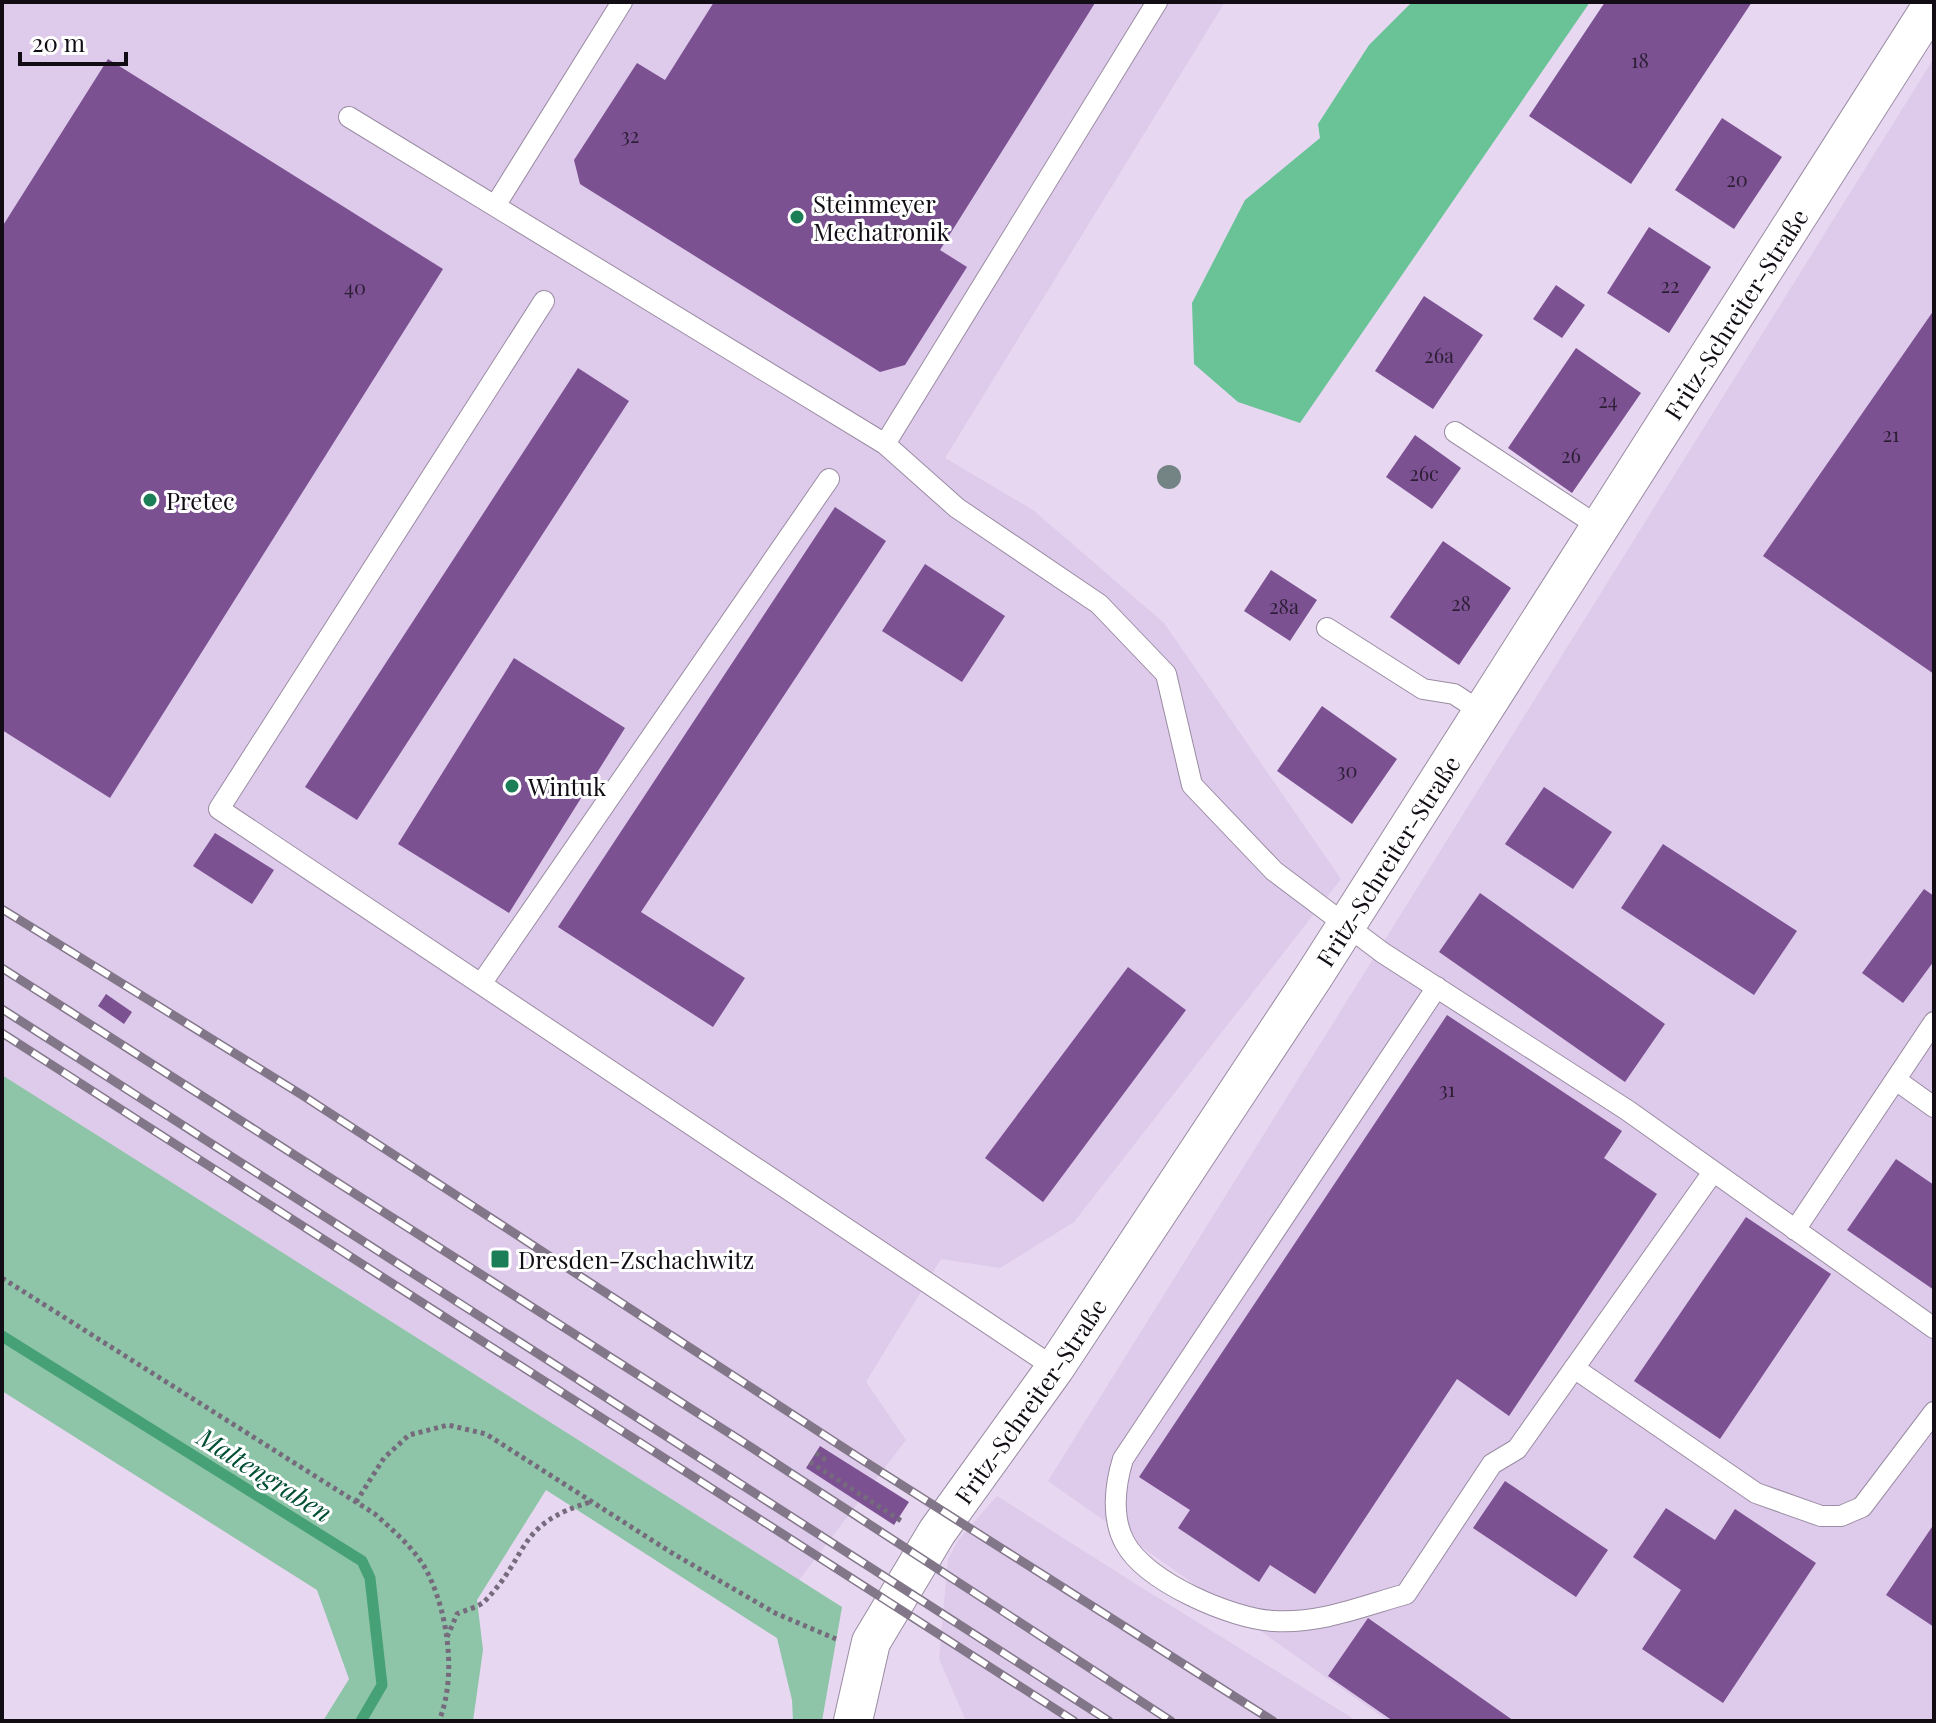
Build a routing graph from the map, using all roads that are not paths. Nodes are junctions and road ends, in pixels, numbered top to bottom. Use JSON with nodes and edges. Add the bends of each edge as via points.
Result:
{"nodes":[{"id":1,"x":622,"y":2,"type":"edge"},
{"id":2,"x":1157,"y":2,"type":"edge"},
{"id":3,"x":1931,"y":12,"type":"edge"},
{"id":4,"x":349,"y":117,"type":"dead end"},
{"id":5,"x":495,"y":206,"type":"junction"},
{"id":6,"x":544,"y":301,"type":"dead end"},
{"id":7,"x":1455,"y":432,"type":"dead end"},
{"id":8,"x":885,"y":444,"type":"junction"},
{"id":9,"x":829,"y":479,"type":"dead end"},
{"id":10,"x":1601,"y":528,"type":"junction"},
{"id":11,"x":1327,"y":628,"type":"dead end"},
{"id":12,"x":1483,"y":713,"type":"junction"},
{"id":13,"x":1347,"y":924,"type":"junction"},
{"id":14,"x":481,"y":984,"type":"junction"},
{"id":15,"x":1437,"y":987,"type":"junction"},
{"id":16,"x":1934,"y":1022,"type":"edge"},
{"id":17,"x":1896,"y":1080,"type":"junction"},
{"id":18,"x":1934,"y":1107,"type":"edge"},
{"id":19,"x":1713,"y":1172,"type":"junction"},
{"id":20,"x":1795,"y":1230,"type":"junction"},
{"id":21,"x":1934,"y":1328,"type":"edge"},
{"id":22,"x":1055,"y":1368,"type":"junction"},
{"id":23,"x":1574,"y":1368,"type":"junction"},
{"id":24,"x":1934,"y":1412,"type":"edge"},
{"id":25,"x":853,"y":1721,"type":"edge"}],
"edges":[{"from":1,"to":5,"type":"lane"},
{"from":2,"to":8,"type":"lane"},
{"from":3,"to":10,"type":"street","name":"Fritz-Schreiter-Straße"},
{"from":4,"to":5,"type":"lane"},
{"from":5,"to":8,"type":"lane"},
{"from":6,"to":14,"type":"lane","via":[[219,809]]},
{"from":7,"to":10,"type":"lane"},
{"from":8,"to":13,"type":"lane","via":[[957,508],[1099,604],[1166,674],[1192,785],[1274,871]]},
{"from":9,"to":14,"type":"lane"},
{"from":10,"to":12,"type":"street","name":"Fritz-Schreiter-Straße"},
{"from":11,"to":12,"type":"lane","via":[[1423,689],[1454,694]]},
{"from":12,"to":13,"type":"street","name":"Fritz-Schreiter-Straße"},
{"from":13,"to":15,"type":"lane"},
{"from":13,"to":22,"type":"street","name":"Fritz-Schreiter-Straße"},
{"from":14,"to":22,"type":"lane"},
{"from":15,"to":19,"type":"lane"},
{"from":15,"to":23,"type":"lane","via":[[1123,1459],[1114,1491],[1125,1543],[1150,1571],[1192,1598],[1272,1621],[1320,1619],[1406,1594],[1492,1464],[1517,1449]]},
{"from":16,"to":17,"type":"lane"},
{"from":17,"to":18,"type":"lane"},
{"from":17,"to":20,"type":"lane"},
{"from":19,"to":20,"type":"lane"},
{"from":19,"to":23,"type":"lane"},
{"from":20,"to":21,"type":"lane"},
{"from":22,"to":25,"type":"street","name":"Fritz-Schreiter-Straße","via":[[937,1532],[871,1642]]},
{"from":23,"to":24,"type":"lane","via":[[1756,1493],[1821,1516],[1841,1516],[1862,1507]]}]}
